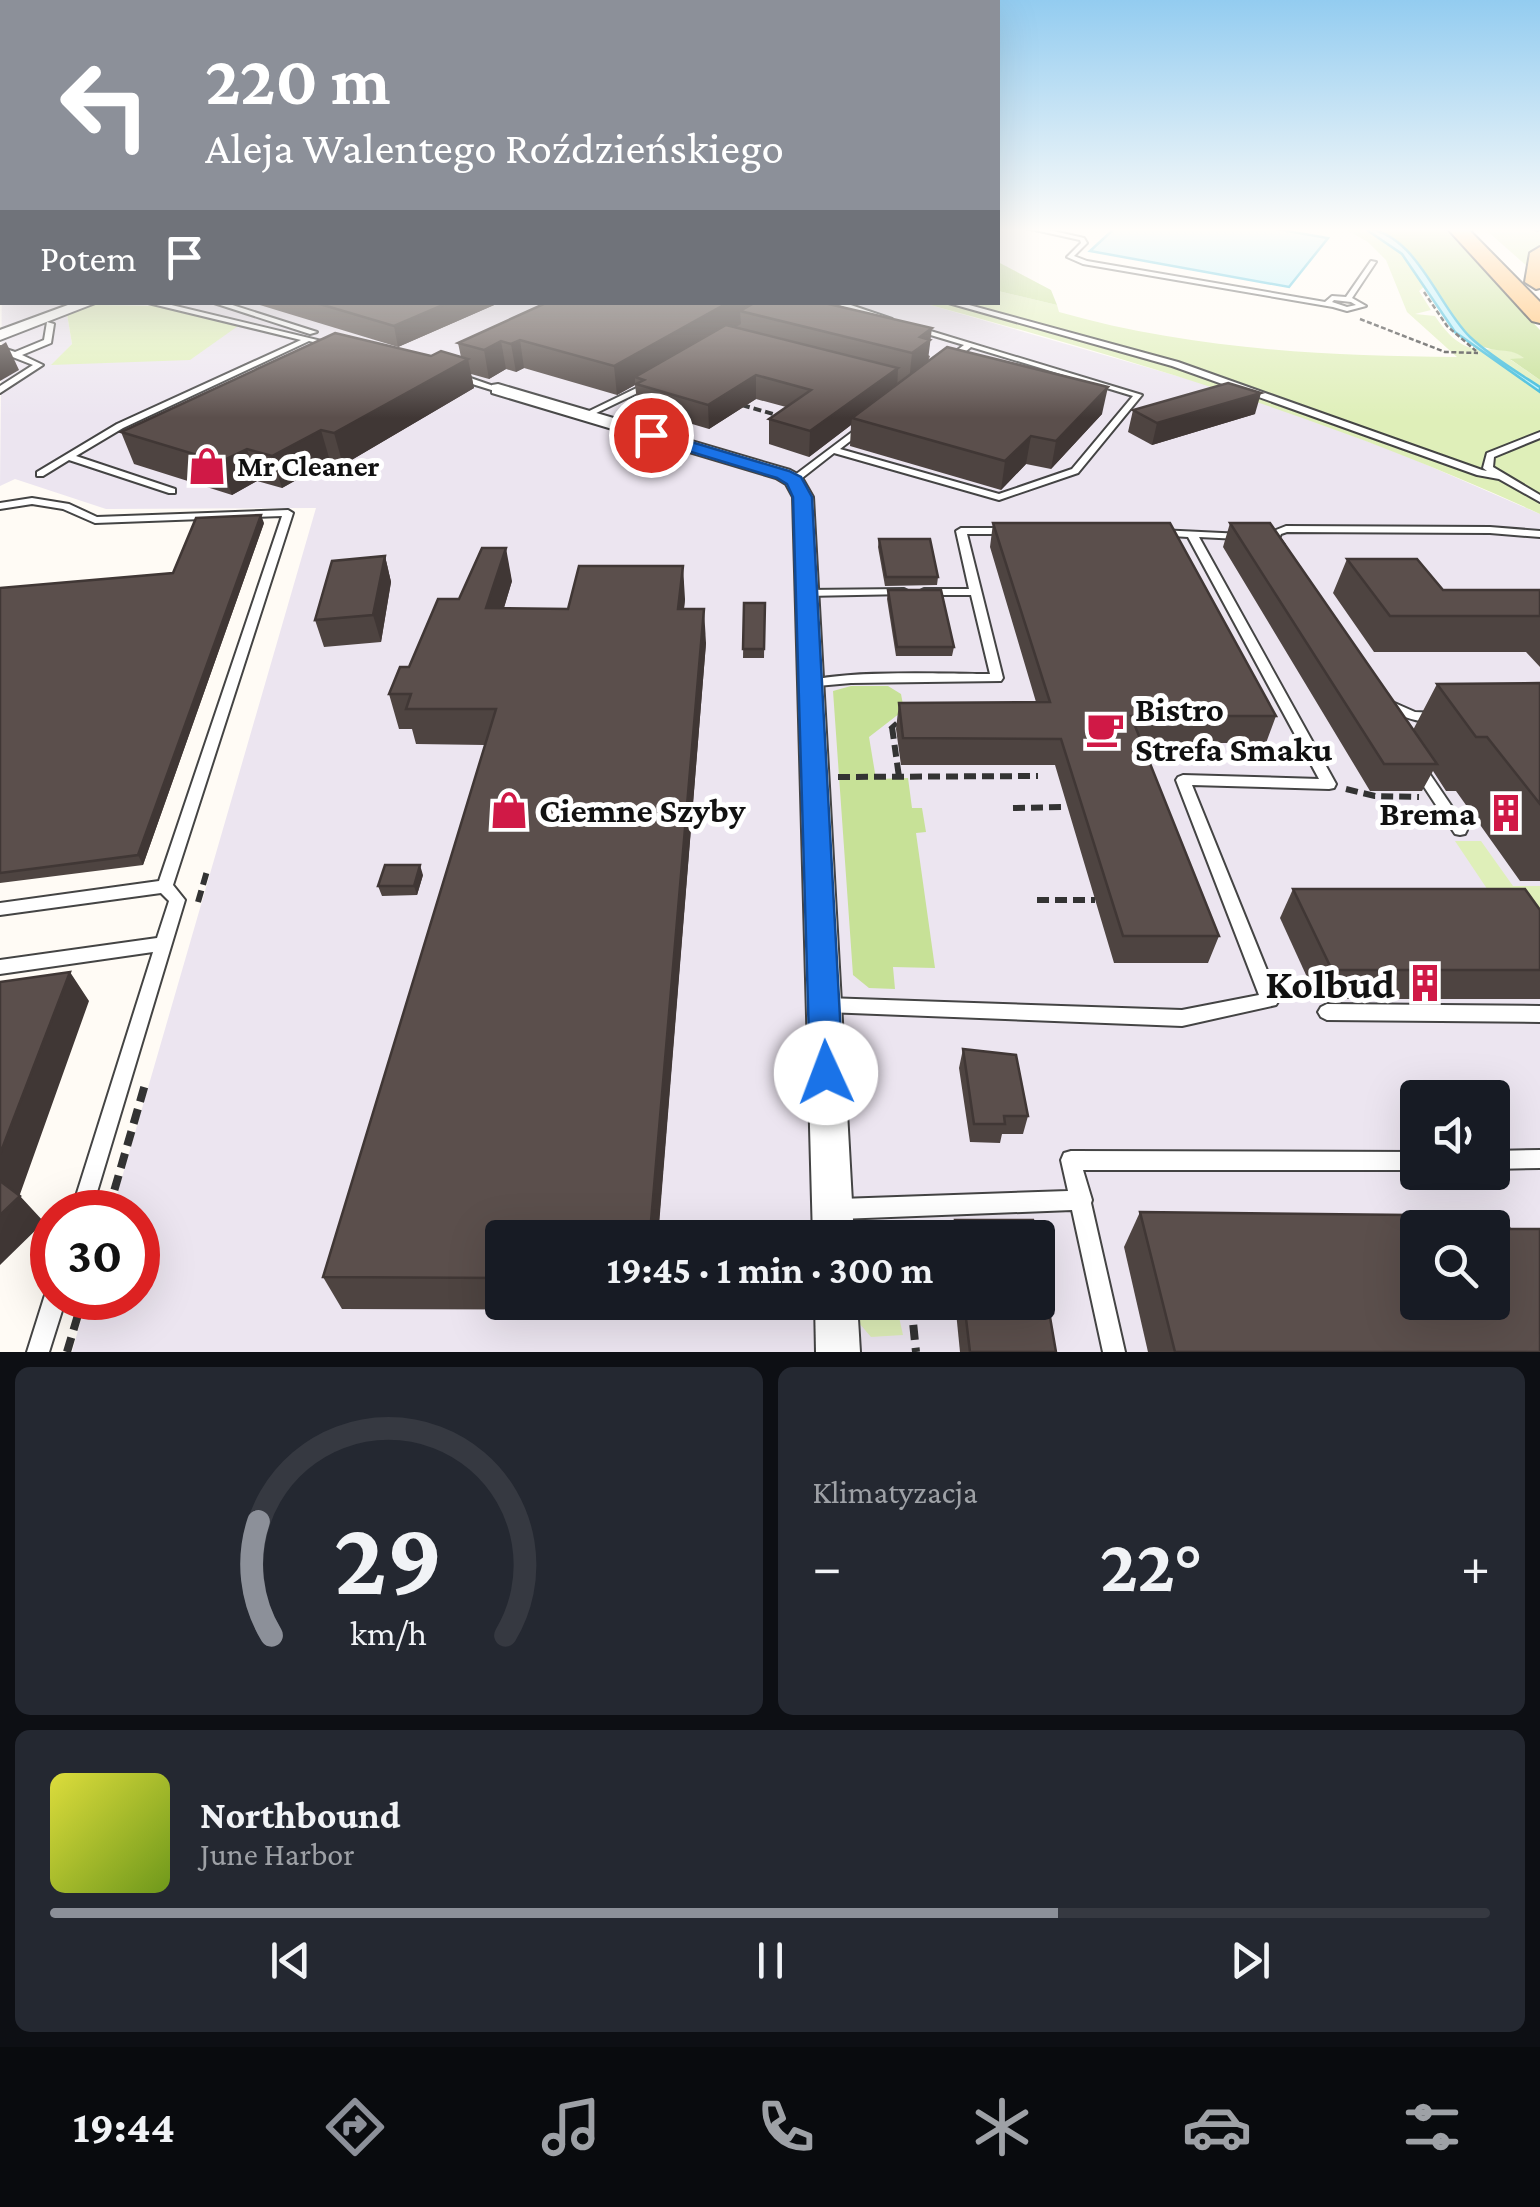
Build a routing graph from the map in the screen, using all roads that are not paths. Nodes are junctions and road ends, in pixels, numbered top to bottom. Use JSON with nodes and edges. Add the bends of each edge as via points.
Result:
{"nodes":[{"id":1,"x":1244,"y":291,"type":"edge"},
{"id":2,"x":1353,"y":291,"type":"edge"},
{"id":3,"x":1516,"y":291,"type":"edge"},
{"id":4,"x":1348,"y":299,"type":"junction"},
{"id":5,"x":83,"y":305,"type":"edge"},
{"id":6,"x":161,"y":305,"type":"edge"},
{"id":7,"x":223,"y":305,"type":"edge"},
{"id":8,"x":843,"y":305,"type":"edge"},
{"id":9,"x":959,"y":305,"type":"edge"},
{"id":10,"x":1331,"y":305,"type":"junction"},
{"id":11,"x":1540,"y":316,"type":"edge"},
{"id":12,"x":50,"y":324,"type":"dead end"},
{"id":13,"x":0,"y":335,"type":"edge"},
{"id":14,"x":311,"y":336,"type":"junction"},
{"id":15,"x":970,"y":344,"type":"junction"},
{"id":16,"x":344,"y":348,"type":"edge"},
{"id":17,"x":0,"y":349,"type":"edge"},
{"id":18,"x":937,"y":351,"type":"edge"},
{"id":19,"x":18,"y":354,"type":"junction"},
{"id":20,"x":955,"y":356,"type":"junction"},
{"id":21,"x":940,"y":367,"type":"edge"},
{"id":22,"x":450,"y":374,"type":"edge"},
{"id":23,"x":658,"y":380,"type":"edge"},
{"id":24,"x":498,"y":389,"type":"joint"},
{"id":25,"x":0,"y":390,"type":"edge"},
{"id":26,"x":881,"y":412,"type":"edge"},
{"id":27,"x":586,"y":415,"type":"junction"},
{"id":28,"x":1540,"y":434,"type":"edge"},
{"id":29,"x":833,"y":450,"type":"junction"},
{"id":30,"x":68,"y":457,"type":"junction"},
{"id":31,"x":40,"y":474,"type":"dead end"},
{"id":32,"x":1502,"y":478,"type":"junction"},
{"id":33,"x":794,"y":480,"type":"junction"},
{"id":34,"x":172,"y":491,"type":"dead end"},
{"id":35,"x":1540,"y":499,"type":"edge"},
{"id":36,"x":0,"y":506,"type":"edge"},
{"id":37,"x":1018,"y":532,"type":"edge"},
{"id":38,"x":1134,"y":533,"type":"edge"},
{"id":39,"x":1192,"y":534,"type":"junction"},
{"id":40,"x":1540,"y":534,"type":"edge"},
{"id":41,"x":1263,"y":537,"type":"junction"},
{"id":42,"x":1285,"y":554,"type":"edge"},
{"id":43,"x":806,"y":592,"type":"junction"},
{"id":44,"x":976,"y":592,"type":"junction"},
{"id":45,"x":810,"y":684,"type":"junction"},
{"id":46,"x":1383,"y":698,"type":"edge"},
{"id":47,"x":1446,"y":718,"type":"edge"},
{"id":48,"x":1408,"y":753,"type":"edge"},
{"id":49,"x":1460,"y":830,"type":"dead end"},
{"id":50,"x":165,"y":886,"type":"junction"},
{"id":51,"x":0,"y":908,"type":"edge"},
{"id":52,"x":163,"y":944,"type":"junction"},
{"id":53,"x":0,"y":967,"type":"edge"},
{"id":54,"x":824,"y":1005,"type":"junction"},
{"id":55,"x":1327,"y":1012,"type":"dead end"},
{"id":56,"x":1540,"y":1014,"type":"edge"},
{"id":57,"x":1400,"y":1160,"type":"edge"},
{"id":58,"x":1510,"y":1160,"type":"edge"},
{"id":59,"x":1540,"y":1160,"type":"edge"},
{"id":60,"x":88,"y":1190,"type":"edge"},
{"id":61,"x":1082,"y":1200,"type":"junction"},
{"id":62,"x":833,"y":1220,"type":"edge"},
{"id":63,"x":865,"y":1220,"type":"edge"},
{"id":64,"x":48,"y":1320,"type":"edge"},
{"id":65,"x":837,"y":1320,"type":"edge"},
{"id":66,"x":38,"y":1352,"type":"edge"},
{"id":67,"x":838,"y":1352,"type":"edge"},
{"id":68,"x":1114,"y":1352,"type":"edge"}],
"edges":[{"from":1,"to":10,"type":"lane"},
{"from":2,"to":4,"type":"lane"},
{"from":3,"to":11,"type":"main road"},
{"from":4,"to":10,"type":"lane","via":[[1328,300]]},
{"from":4,"to":10,"type":"lane","via":[[1361,308]]},
{"from":5,"to":13,"type":"street"},
{"from":6,"to":14,"type":"lane"},
{"from":7,"to":14,"type":"lane"},
{"from":8,"to":15,"type":"lane"},
{"from":9,"to":32,"type":"lane","via":[[1174,364]]},
{"from":12,"to":19,"type":"lane","via":[[48,341]]},
{"from":14,"to":16,"type":"lane"},
{"from":14,"to":30,"type":"lane"},
{"from":15,"to":20,"type":"lane"},
{"from":15,"to":29,"type":"lane","via":[[1138,395],[1075,472],[999,497]]},
{"from":17,"to":19,"type":"lane"},
{"from":18,"to":20,"type":"lane"},
{"from":19,"to":25,"type":"lane","via":[[39,365]]},
{"from":20,"to":21,"type":"lane"},
{"from":22,"to":24,"type":"lane"},
{"from":23,"to":27,"type":"lane"},
{"from":24,"to":27,"type":"street"},
{"from":26,"to":29,"type":"lane"},
{"from":27,"to":33,"type":"street"},
{"from":28,"to":32,"type":"lane","via":[[1490,455],[1488,468]]},
{"from":29,"to":33,"type":"lane"},
{"from":30,"to":31,"type":"lane"},
{"from":30,"to":34,"type":"lane"},
{"from":32,"to":35,"type":"lane"},
{"from":33,"to":43,"type":"street","via":[[802,497]]},
{"from":36,"to":50,"type":"lane","via":[[32,501],[95,520],[288,513]]},
{"from":37,"to":44,"type":"lane","via":[[960,531]]},
{"from":38,"to":39,"type":"lane"},
{"from":39,"to":41,"type":"lane"},
{"from":39,"to":54,"type":"lane","via":[[1329,784],[1184,780],[1270,1000],[1182,1018]]},
{"from":40,"to":41,"type":"lane","via":[[1336,525]]},
{"from":41,"to":42,"type":"lane"},
{"from":43,"to":44,"type":"lane"},
{"from":43,"to":45,"type":"street"},
{"from":44,"to":45,"type":"lane","via":[[997,678]]},
{"from":45,"to":54,"type":"street"},
{"from":46,"to":47,"type":"lane","via":[[1394,718]]},
{"from":48,"to":49,"type":"lane"},
{"from":50,"to":51,"type":"lane"},
{"from":50,"to":52,"type":"lane","via":[[177,900]]},
{"from":52,"to":53,"type":"lane"},
{"from":52,"to":60,"type":"lane"},
{"from":54,"to":62,"type":"street"},
{"from":55,"to":56,"type":"lane"},
{"from":57,"to":61,"type":"lane","via":[[1071,1160]]},
{"from":58,"to":59,"type":"lane"},
{"from":61,"to":63,"type":"lane"},
{"from":61,"to":68,"type":"lane"},
{"from":64,"to":66,"type":"lane"},
{"from":65,"to":67,"type":"street"}]}
